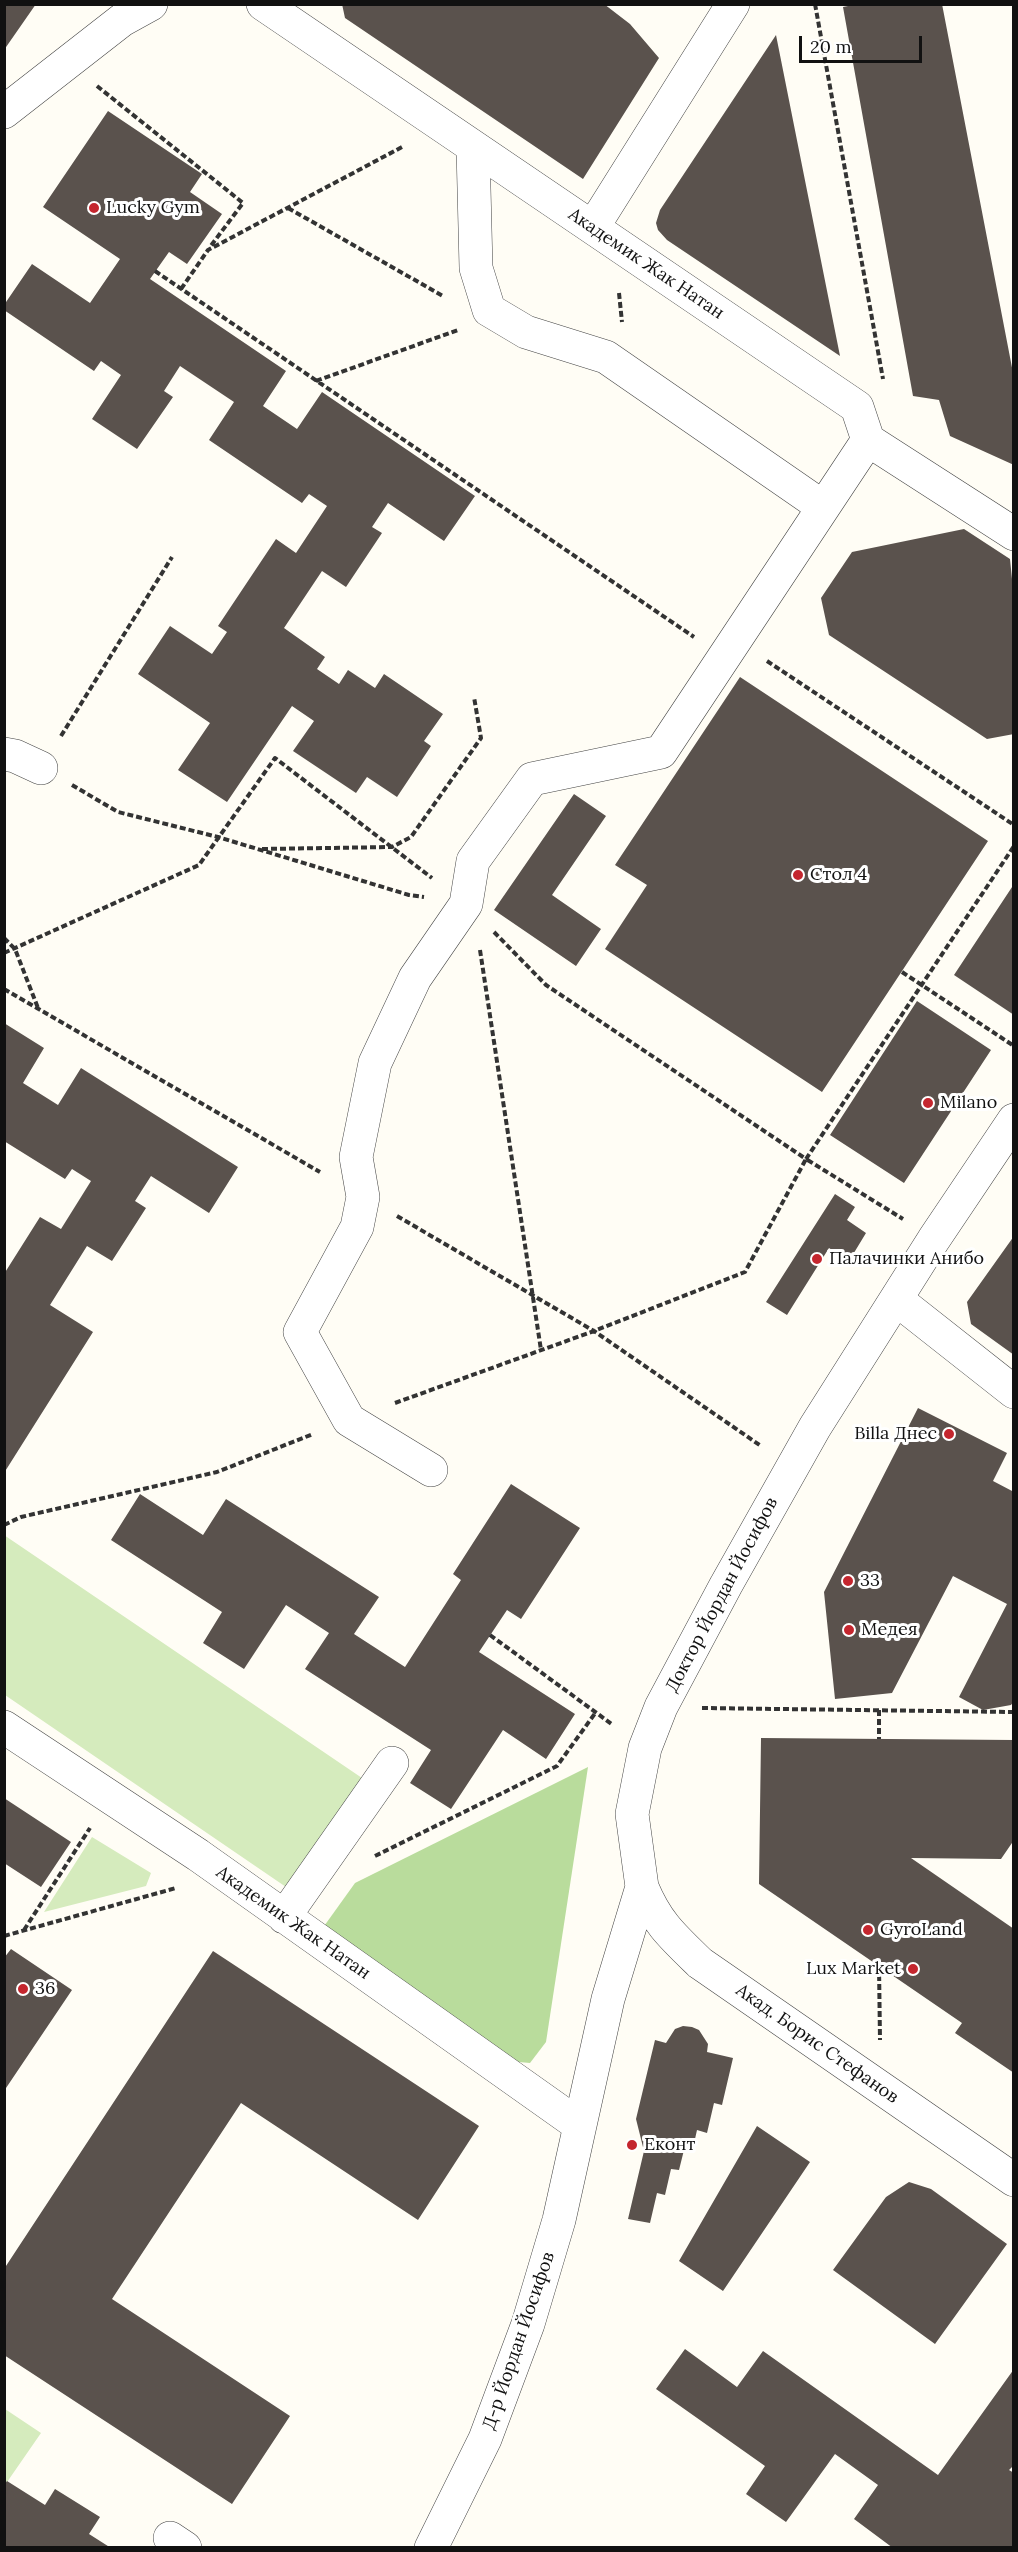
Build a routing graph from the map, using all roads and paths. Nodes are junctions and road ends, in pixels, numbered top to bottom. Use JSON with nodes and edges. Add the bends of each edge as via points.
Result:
{"nodes":[{"id":1,"x":151,"y":4,"type":"edge"},
{"id":2,"x":263,"y":4,"type":"edge"},
{"id":3,"x":733,"y":4,"type":"edge"},
{"id":4,"x":814,"y":4,"type":"edge"},
{"id":5,"x":114,"y":100,"type":"dead end"},
{"id":6,"x":4,"y":112,"type":"edge"},
{"id":7,"x":441,"y":127,"type":"junction"},
{"id":8,"x":473,"y":148,"type":"junction"},
{"id":9,"x":288,"y":207,"type":"junction"},
{"id":10,"x":593,"y":227,"type":"junction"},
{"id":11,"x":208,"y":250,"type":"junction"},
{"id":12,"x":155,"y":272,"type":"dead end"},
{"id":13,"x":616,"y":286,"type":"dead end"},
{"id":14,"x":181,"y":290,"type":"junction"},
{"id":15,"x":489,"y":310,"type":"junction"},
{"id":16,"x":626,"y":370,"type":"junction"},
{"id":17,"x":316,"y":381,"type":"junction"},
{"id":18,"x":885,"y":390,"type":"dead end"},
{"id":19,"x":868,"y":440,"type":"junction"},
{"id":20,"x":823,"y":507,"type":"junction"},
{"id":21,"x":1014,"y":534,"type":"edge"},
{"id":22,"x":172,"y":557,"type":"dead end"},
{"id":23,"x":730,"y":649,"type":"junction"},
{"id":24,"x":474,"y":697,"type":"dead end"},
{"id":25,"x":4,"y":754,"type":"edge"},
{"id":26,"x":41,"y":768,"type":"junction"},
{"id":27,"x":1014,"y":825,"type":"edge"},
{"id":28,"x":218,"y":837,"type":"junction"},
{"id":29,"x":1014,"y":846,"type":"edge"},
{"id":30,"x":392,"y":847,"type":"junction"},
{"id":31,"x":259,"y":849,"type":"junction"},
{"id":32,"x":466,"y":904,"type":"junction"},
{"id":33,"x":4,"y":938,"type":"edge"},
{"id":34,"x":15,"y":949,"type":"junction"},
{"id":35,"x":4,"y":953,"type":"edge"},
{"id":36,"x":903,"y":972,"type":"dead end"},
{"id":37,"x":921,"y":984,"type":"junction"},
{"id":38,"x":4,"y":989,"type":"edge"},
{"id":39,"x":38,"y":1008,"type":"junction"},
{"id":40,"x":1014,"y":1046,"type":"edge"},
{"id":41,"x":1014,"y":1120,"type":"edge"},
{"id":42,"x":806,"y":1158,"type":"junction"},
{"id":43,"x":305,"y":1163,"type":"dead end"},
{"id":44,"x":396,"y":1216,"type":"dead end"},
{"id":45,"x":934,"y":1239,"type":"junction"},
{"id":46,"x":531,"y":1294,"type":"junction"},
{"id":47,"x":896,"y":1299,"type":"junction"},
{"id":48,"x":594,"y":1331,"type":"junction"},
{"id":49,"x":541,"y":1350,"type":"junction"},
{"id":50,"x":1014,"y":1392,"type":"edge"},
{"id":51,"x":349,"y":1420,"type":"junction"},
{"id":52,"x":792,"y":1468,"type":"junction"},
{"id":53,"x":430,"y":1470,"type":"dead end"},
{"id":54,"x":4,"y":1525,"type":"edge"},
{"id":55,"x":490,"y":1635,"type":"dead end"},
{"id":56,"x":661,"y":1707,"type":"junction"},
{"id":57,"x":879,"y":1710,"type":"junction"},
{"id":58,"x":596,"y":1712,"type":"junction"},
{"id":59,"x":1014,"y":1712,"type":"edge"},
{"id":60,"x":4,"y":1727,"type":"edge"},
{"id":61,"x":879,"y":1739,"type":"dead end"},
{"id":62,"x":645,"y":1748,"type":"junction"},
{"id":63,"x":392,"y":1763,"type":"dead end"},
{"id":64,"x":110,"y":1797,"type":"junction"},
{"id":65,"x":397,"y":1845,"type":"dead end"},
{"id":66,"x":642,"y":1887,"type":"junction"},
{"id":67,"x":176,"y":1888,"type":"dead end"},
{"id":68,"x":284,"y":1917,"type":"junction"},
{"id":69,"x":24,"y":1930,"type":"junction"},
{"id":70,"x":4,"y":1936,"type":"edge"},
{"id":71,"x":879,"y":1966,"type":"dead end"},
{"id":72,"x":880,"y":2087,"type":"junction"},
{"id":73,"x":579,"y":2125,"type":"junction"},
{"id":74,"x":1014,"y":2180,"type":"edge"},
{"id":75,"x":440,"y":2544,"type":"edge"}],
"edges":[{"from":1,"to":6,"type":"street","via":[[122,20]]},
{"from":2,"to":7,"type":"street","name":"Академик Жак Натан"},
{"from":3,"to":10,"type":"street"},
{"from":4,"to":18,"type":"path"},
{"from":5,"to":11,"type":"path","via":[[243,203]]},
{"from":7,"to":8,"type":"street","name":"Академик Жак Натан"},
{"from":7,"to":9,"type":"path"},
{"from":8,"to":10,"type":"street","name":"Академик Жак Натан"},
{"from":8,"to":15,"type":"street","via":[[476,268]]},
{"from":9,"to":11,"type":"path"},
{"from":9,"to":15,"type":"path","via":[[454,302]]},
{"from":10,"to":19,"type":"street","name":"Академик Жак Натан","via":[[857,407]]},
{"from":11,"to":14,"type":"path"},
{"from":12,"to":14,"type":"path"},
{"from":13,"to":16,"type":"path"},
{"from":14,"to":17,"type":"path"},
{"from":15,"to":16,"type":"street","via":[[526,333],[606,357]]},
{"from":15,"to":17,"type":"path","via":[[459,329]]},
{"from":16,"to":20,"type":"street"},
{"from":17,"to":23,"type":"path"},
{"from":19,"to":20,"type":"street"},
{"from":19,"to":21,"type":"street"},
{"from":20,"to":23,"type":"street"},
{"from":22,"to":26,"type":"path"},
{"from":23,"to":27,"type":"path"},
{"from":23,"to":32,"type":"street","via":[[661,752],[532,779],[473,861]]},
{"from":24,"to":30,"type":"path","via":[[481,738],[411,837]]},
{"from":25,"to":26,"type":"street"},
{"from":26,"to":28,"type":"path","via":[[118,812]]},
{"from":28,"to":30,"type":"path","via":[[275,758]]},
{"from":28,"to":31,"type":"path"},
{"from":28,"to":34,"type":"path","via":[[198,865]]},
{"from":29,"to":37,"type":"path"},
{"from":30,"to":31,"type":"path"},
{"from":30,"to":32,"type":"path"},
{"from":31,"to":32,"type":"path","via":[[409,895]]},
{"from":32,"to":42,"type":"path","via":[[546,985]]},
{"from":32,"to":46,"type":"path","via":[[478,933]]},
{"from":32,"to":51,"type":"street","via":[[414,978],[375,1063],[356,1157],[363,1197],[357,1227],[300,1332]]},
{"from":33,"to":34,"type":"path"},
{"from":34,"to":35,"type":"path"},
{"from":34,"to":39,"type":"path"},
{"from":36,"to":37,"type":"path"},
{"from":37,"to":40,"type":"path"},
{"from":37,"to":42,"type":"path"},
{"from":38,"to":39,"type":"path"},
{"from":39,"to":43,"type":"path"},
{"from":41,"to":45,"type":"street","name":"Доктор Йордан Йосифов"},
{"from":42,"to":45,"type":"path"},
{"from":42,"to":48,"type":"path","via":[[745,1272]]},
{"from":44,"to":46,"type":"path"},
{"from":45,"to":47,"type":"street","name":"Доктор Йордан Йосифов"},
{"from":46,"to":48,"type":"path"},
{"from":46,"to":49,"type":"path"},
{"from":47,"to":50,"type":"street"},
{"from":47,"to":52,"type":"street","name":"Доктор Йордан Йосифов"},
{"from":48,"to":49,"type":"path"},
{"from":48,"to":52,"type":"path"},
{"from":49,"to":51,"type":"path"},
{"from":51,"to":53,"type":"street"},
{"from":51,"to":54,"type":"path","via":[[217,1472],[21,1517]]},
{"from":52,"to":56,"type":"street","name":"Доктор Йордан Йосифов"},
{"from":55,"to":58,"type":"path"},
{"from":56,"to":57,"type":"path"},
{"from":56,"to":62,"type":"street","name":"Доктор Йордан Йосифов"},
{"from":57,"to":59,"type":"path"},
{"from":57,"to":61,"type":"path"},
{"from":58,"to":62,"type":"path"},
{"from":58,"to":65,"type":"path","via":[[557,1766]]},
{"from":60,"to":64,"type":"street","name":"Академик Жак Натан"},
{"from":62,"to":66,"type":"street","name":"Доктор Йордан Йосифов","via":[[632,1814]]},
{"from":63,"to":68,"type":"street"},
{"from":64,"to":68,"type":"street","name":"Академик Жак Натан"},
{"from":64,"to":69,"type":"path"},
{"from":66,"to":72,"type":"street","name":"Акад. Борис Стефанов","via":[[663,1928],[700,1963]]},
{"from":66,"to":73,"type":"street","name":"Доктор Йордан Йосифов","via":[[608,1999]]},
{"from":67,"to":69,"type":"path"},
{"from":68,"to":73,"type":"street","name":"Академик Жак Натан"},
{"from":69,"to":70,"type":"path"},
{"from":71,"to":72,"type":"path"},
{"from":72,"to":74,"type":"street","name":"Акад. Борис Стефанов"},
{"from":73,"to":75,"type":"street","name":"Д-р Йордан Йосифов","via":[[559,2220],[528,2324]]}]}
